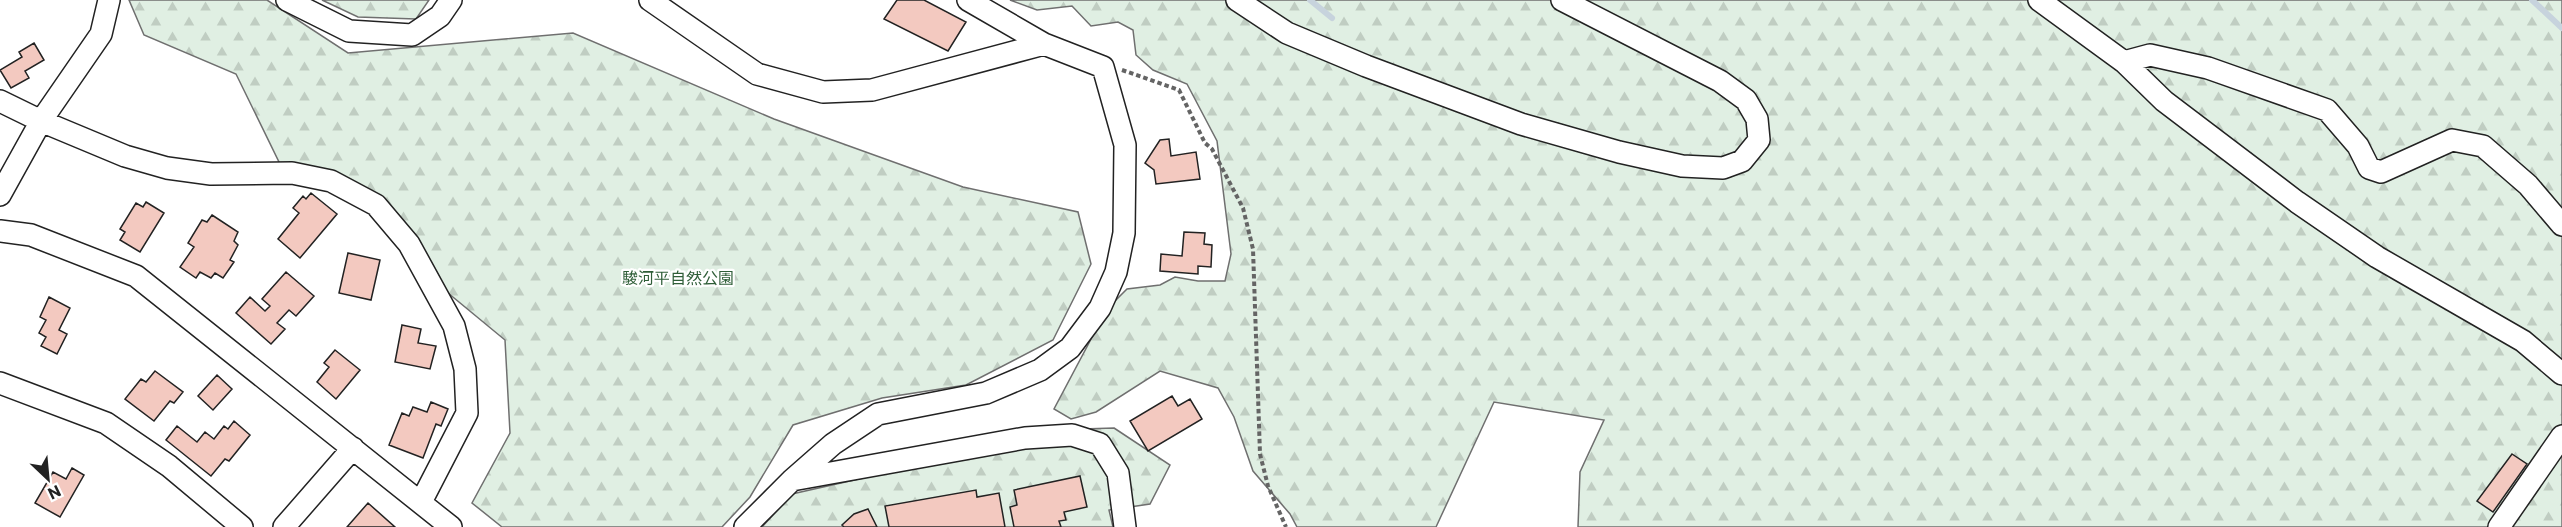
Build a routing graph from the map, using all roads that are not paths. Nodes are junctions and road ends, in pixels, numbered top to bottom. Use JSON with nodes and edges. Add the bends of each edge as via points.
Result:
{"nodes":[{"id":1,"x":109,"y":0,"type":"edge"},
{"id":2,"x":287,"y":0,"type":"edge"},
{"id":3,"x":451,"y":0,"type":"edge"},
{"id":4,"x":650,"y":0,"type":"edge"},
{"id":5,"x":968,"y":0,"type":"edge"},
{"id":6,"x":1237,"y":0,"type":"edge"},
{"id":7,"x":1562,"y":0,"type":"edge"},
{"id":8,"x":2039,"y":0,"type":"edge"},
{"id":9,"x":1044,"y":44,"type":"junction"},
{"id":10,"x":2124,"y":62,"type":"junction"},
{"id":11,"x":0,"y":101,"type":"edge"},
{"id":12,"x":41,"y":122,"type":"junction"},
{"id":13,"x":0,"y":195,"type":"edge"},
{"id":14,"x":2562,"y":225,"type":"edge"},
{"id":15,"x":0,"y":231,"type":"edge"},
{"id":16,"x":2562,"y":374,"type":"edge"},
{"id":17,"x":0,"y":383,"type":"edge"},
{"id":18,"x":2562,"y":436,"type":"edge"},
{"id":19,"x":353,"y":448,"type":"junction"},
{"id":20,"x":792,"y":480,"type":"junction"},
{"id":21,"x":421,"y":502,"type":"junction"},
{"id":22,"x":242,"y":527,"type":"edge"},
{"id":23,"x":284,"y":527,"type":"edge"},
{"id":24,"x":451,"y":527,"type":"edge"},
{"id":25,"x":745,"y":527,"type":"edge"},
{"id":26,"x":1125,"y":527,"type":"edge"},
{"id":27,"x":2499,"y":527,"type":"edge"}],
"edges":[{"from":1,"to":12,"type":"street","via":[[101,34]]},
{"from":2,"to":3,"type":"street","via":[[349,31],[412,35],[440,16]]},
{"from":4,"to":9,"type":"street","via":[[757,74],[823,92],[872,90]]},
{"from":5,"to":9,"type":"street"},
{"from":6,"to":7,"type":"street","via":[[1287,33],[1366,66],[1521,124],[1619,152],[1682,166],[1723,168],[1742,161],[1759,140],[1757,119],[1746,100],[1720,81]]},
{"from":8,"to":10,"type":"street"},
{"from":9,"to":20,"type":"street","via":[[1103,67],[1125,145],[1124,233],[1116,272],[1100,308],[1070,348],[1040,370],[986,393],[878,414],[833,444]]},
{"from":10,"to":14,"type":"street","via":[[2150,55],[2208,68],[2327,110],[2358,146],[2368,168],[2381,172],[2452,140],[2483,146],[2528,185]]},
{"from":10,"to":16,"type":"street","via":[[2164,101],[2297,202],[2377,257],[2523,341]]},
{"from":11,"to":12,"type":"street"},
{"from":12,"to":13,"type":"street"},
{"from":12,"to":21,"type":"street","via":[[166,168],[211,174],[292,173],[331,181],[376,205],[409,244],[454,326],[465,369],[467,413]]},
{"from":15,"to":19,"type":"street","via":[[30,236],[136,276]]},
{"from":17,"to":22,"type":"street","via":[[106,423],[169,466]]},
{"from":18,"to":27,"type":"street"},
{"from":19,"to":21,"type":"street"},
{"from":19,"to":23,"type":"street"},
{"from":20,"to":25,"type":"street"},
{"from":20,"to":26,"type":"street","via":[[1025,438],[1072,435],[1100,444],[1118,473]]},
{"from":21,"to":24,"type":"street"}]}
